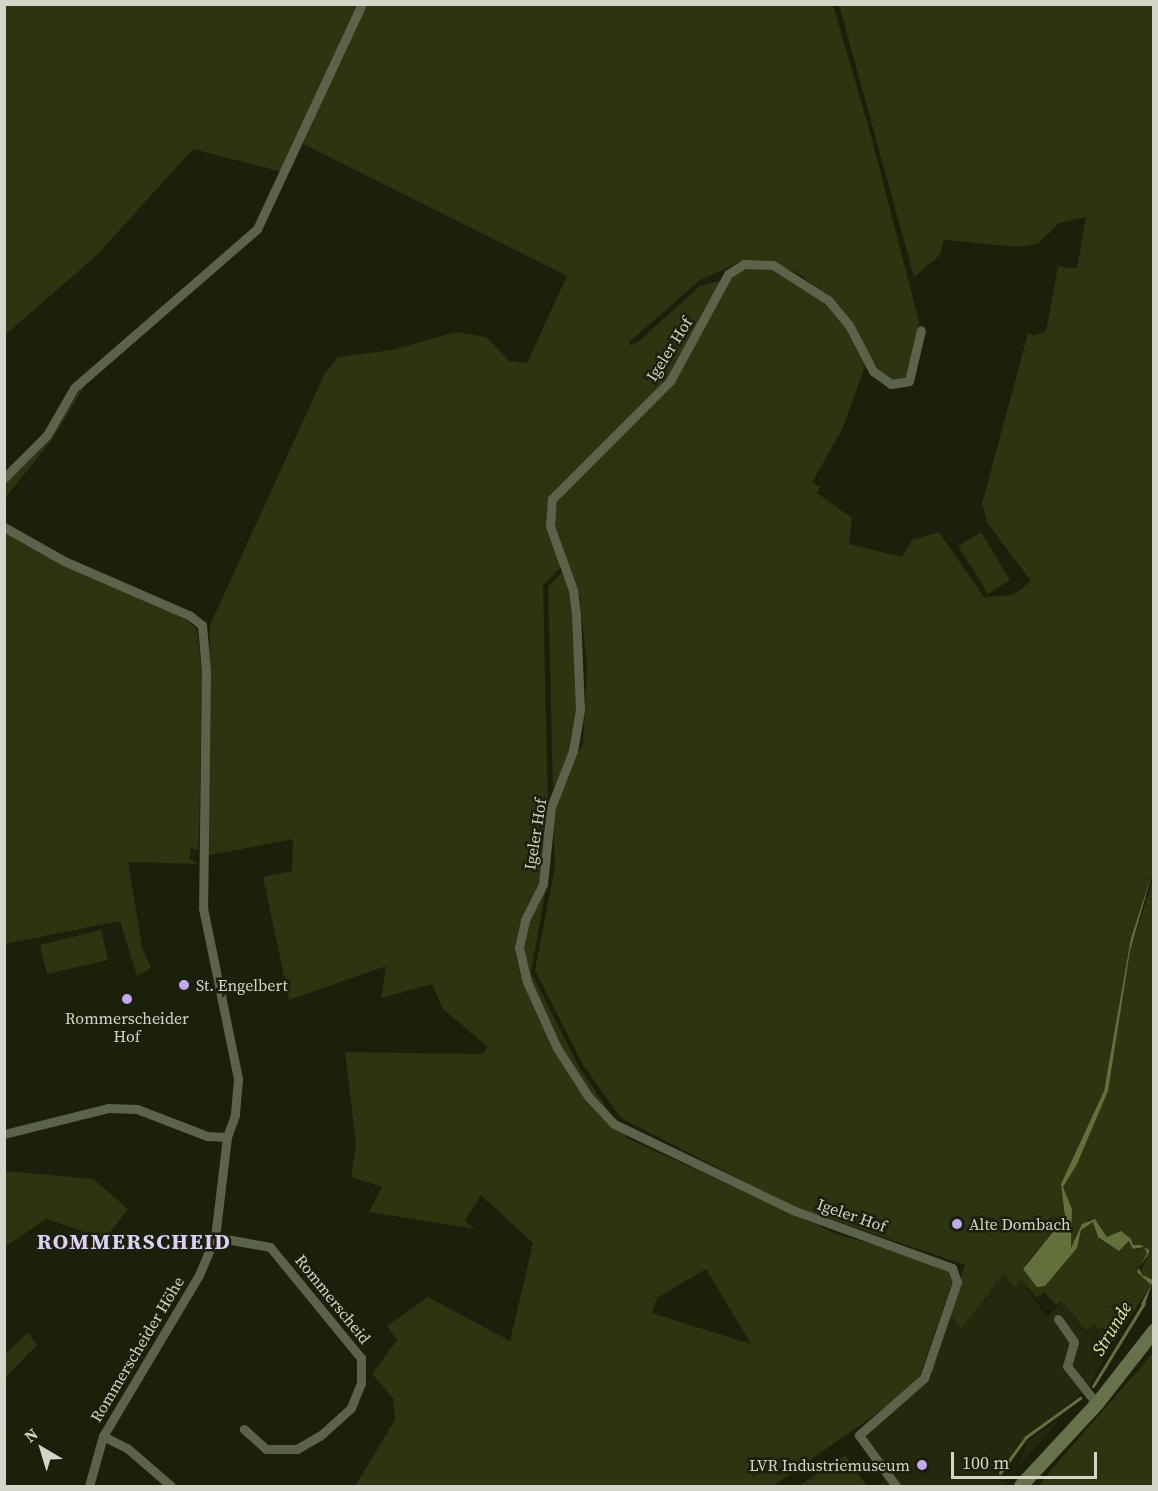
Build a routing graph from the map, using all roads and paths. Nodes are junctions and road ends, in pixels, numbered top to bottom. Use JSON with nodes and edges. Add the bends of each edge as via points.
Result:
{"nodes":[{"id":1,"x":362,"y":4,"type":"edge"},
{"id":2,"x":921,"y":330,"type":"dead end"},
{"id":3,"x":4,"y":478,"type":"edge"},
{"id":4,"x":4,"y":526,"type":"edge"},
{"id":5,"x":4,"y":1134,"type":"edge"},
{"id":6,"x":227,"y":1137,"type":"junction"},
{"id":7,"x":215,"y":1237,"type":"junction"},
{"id":8,"x":1058,"y":1319,"type":"dead end"},
{"id":9,"x":1154,"y":1331,"type":"edge"},
{"id":10,"x":1097,"y":1404,"type":"junction"},
{"id":11,"x":244,"y":1429,"type":"dead end"},
{"id":12,"x":103,"y":1436,"type":"junction"},
{"id":13,"x":89,"y":1486,"type":"edge"},
{"id":14,"x":171,"y":1486,"type":"edge"},
{"id":15,"x":896,"y":1486,"type":"edge"},
{"id":16,"x":1021,"y":1486,"type":"edge"}],
"edges":[{"from":1,"to":3,"type":"street","via":[[257,229],[74,388],[47,435]]},
{"from":2,"to":15,"type":"street","name":"Igeler Hof","via":[[909,381],[891,384],[873,371],[849,325],[828,300],[773,265],[744,264],[728,274],[670,381],[552,499],[550,526],[573,590],[580,710],[573,751],[551,807],[543,884],[525,920],[519,947],[527,982],[557,1048],[588,1096],[614,1124],[795,1211],[952,1268],[957,1282],[924,1378],[859,1435]]},
{"from":4,"to":6,"type":"street","name":"Rommerscheider Höhe","via":[[64,561],[202,625],[206,671],[202,908],[238,1079],[235,1115]]},
{"from":5,"to":6,"type":"street","via":[[108,1108],[127,1109],[207,1136]]},
{"from":6,"to":7,"type":"street","name":"Rommerscheider Höhe"},
{"from":7,"to":11,"type":"street","name":"Rommerscheid","via":[[270,1247],[361,1359],[361,1383],[351,1408],[321,1435],[297,1449],[266,1449]]},
{"from":7,"to":12,"type":"street","name":"Rommerscheider Höhe","via":[[199,1275]]},
{"from":8,"to":10,"type":"street","via":[[1074,1342],[1066,1366]]},
{"from":9,"to":10,"type":"main road"},
{"from":10,"to":16,"type":"main road"},
{"from":12,"to":13,"type":"street","name":"Rommerscheider Höhe"},
{"from":12,"to":14,"type":"street","via":[[127,1448]]}]}
